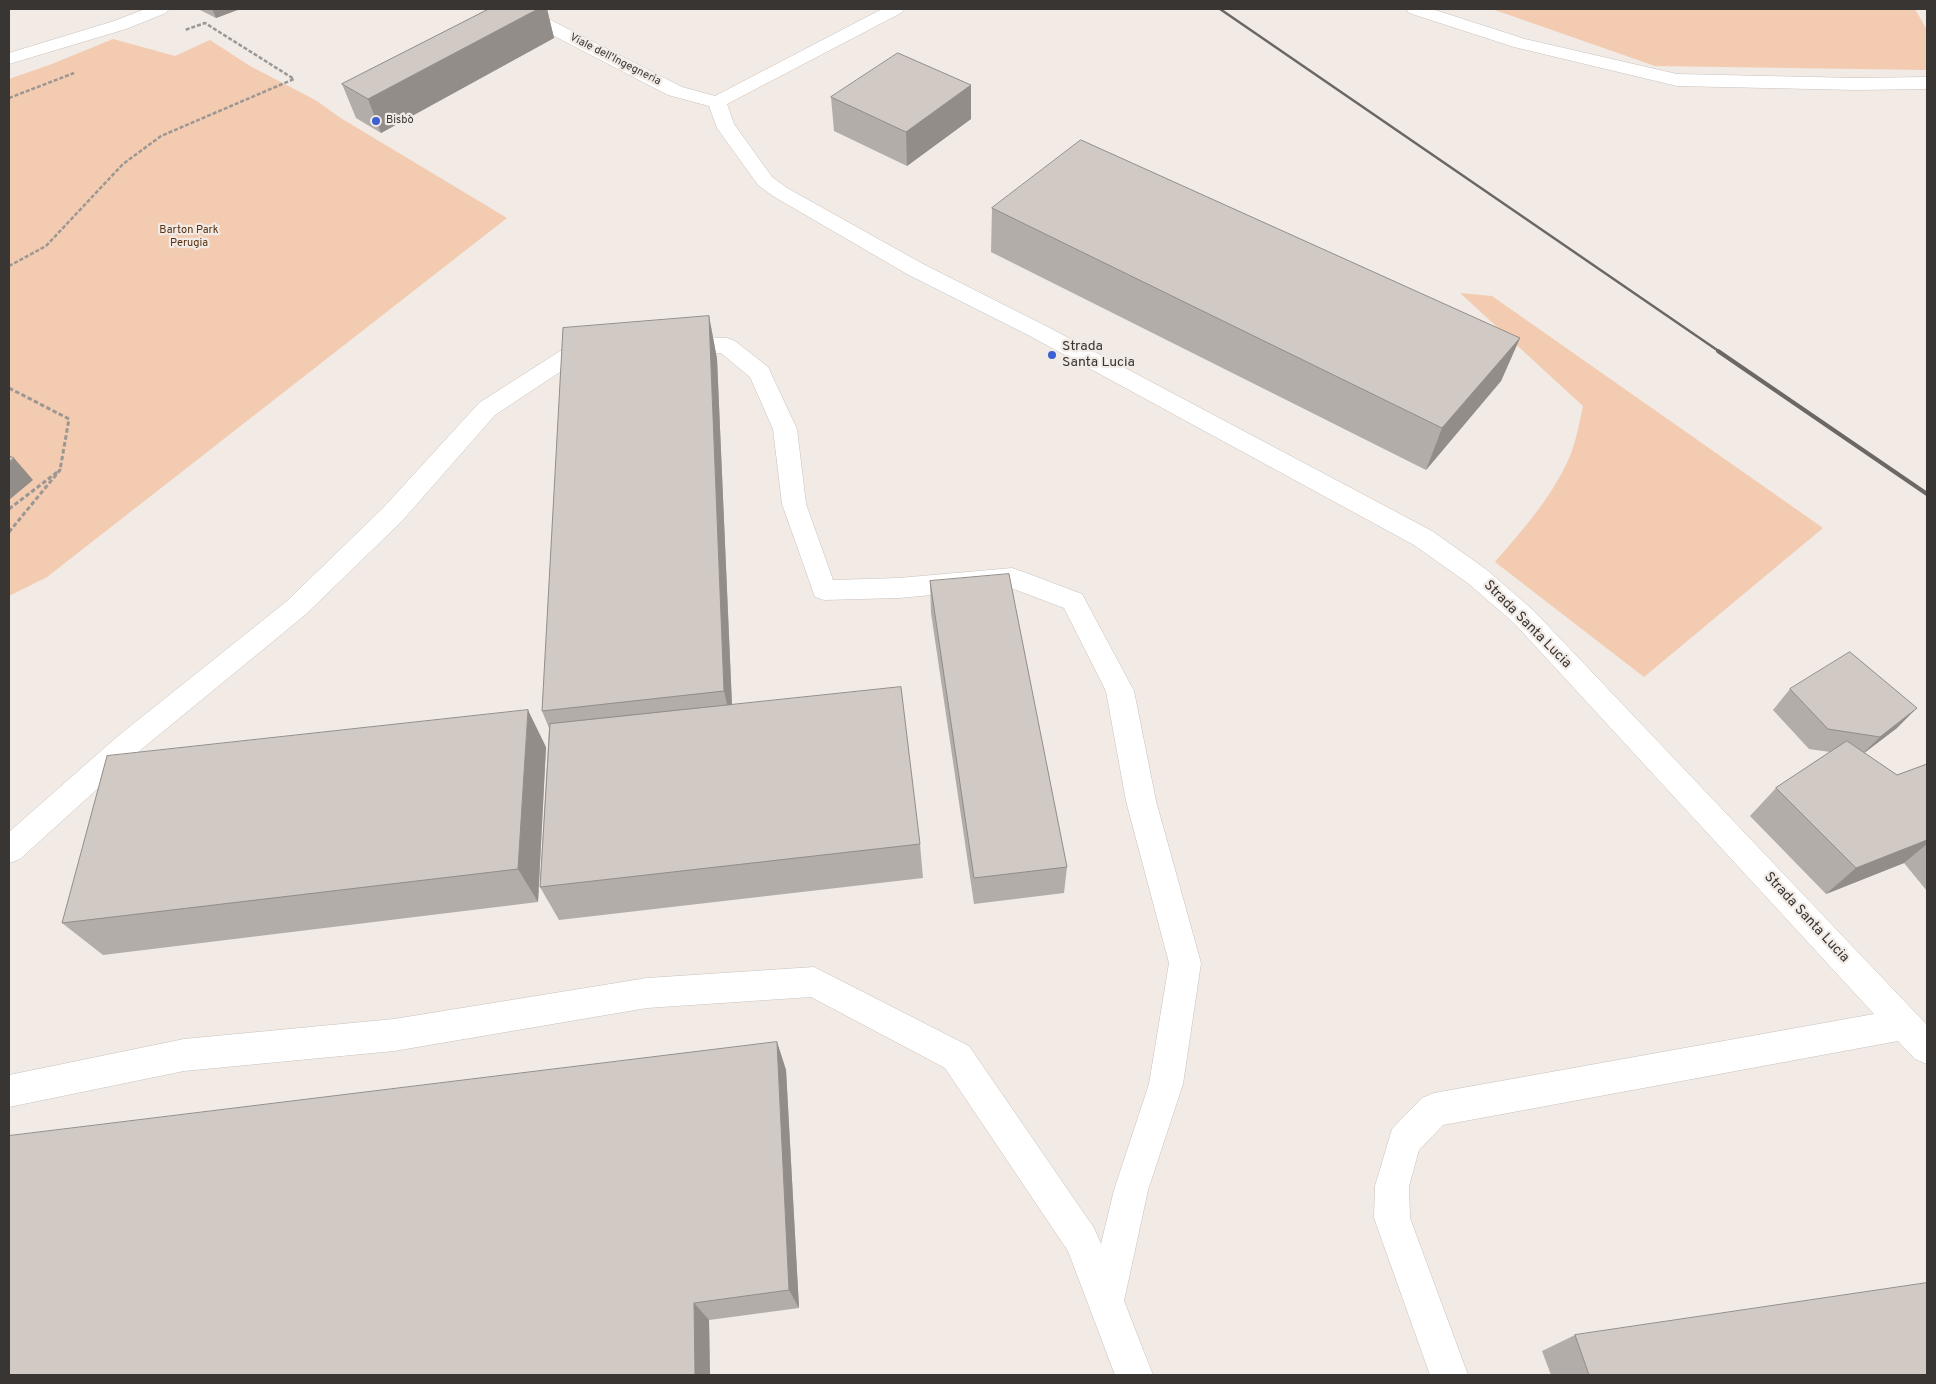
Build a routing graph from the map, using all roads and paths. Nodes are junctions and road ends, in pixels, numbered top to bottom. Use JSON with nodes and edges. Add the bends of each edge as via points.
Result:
{"nodes":[{"id":1,"x":160,"y":9,"type":"edge"},
{"id":2,"x":516,"y":9,"type":"edge"},
{"id":3,"x":895,"y":9,"type":"edge"},
{"id":4,"x":1416,"y":9,"type":"edge"},
{"id":5,"x":177,"y":34,"type":"dead end"},
{"id":6,"x":9,"y":59,"type":"edge"},
{"id":7,"x":74,"y":73,"type":"dead end"},
{"id":8,"x":1927,"y":83,"type":"edge"},
{"id":9,"x":9,"y":98,"type":"edge"},
{"id":10,"x":717,"y":102,"type":"junction"},
{"id":11,"x":9,"y":266,"type":"edge"},
{"id":12,"x":650,"y":344,"type":"edge"},
{"id":13,"x":622,"y":345,"type":"edge"},
{"id":14,"x":9,"y":388,"type":"edge"},
{"id":15,"x":60,"y":470,"type":"junction"},
{"id":16,"x":9,"y":509,"type":"edge"},
{"id":17,"x":9,"y":532,"type":"edge"},
{"id":18,"x":9,"y":850,"type":"edge"},
{"id":19,"x":1905,"y":1024,"type":"junction"},
{"id":20,"x":1927,"y":1048,"type":"edge"},
{"id":21,"x":9,"y":1091,"type":"edge"},
{"id":22,"x":1106,"y":1300,"type":"junction"},
{"id":23,"x":1134,"y":1375,"type":"edge"},
{"id":24,"x":1449,"y":1375,"type":"edge"}],
"edges":[{"from":1,"to":6,"type":"street","via":[[120,25]]},
{"from":2,"to":10,"type":"street","name":"Viale dell'Ingegneria","via":[[675,91]]},
{"from":3,"to":10,"type":"street"},
{"from":4,"to":8,"type":"street","via":[[1520,43],[1677,80]]},
{"from":5,"to":11,"type":"path","via":[[204,23],[294,79],[161,136],[123,164],[46,246]]},
{"from":7,"to":9,"type":"path"},
{"from":10,"to":19,"type":"street","name":"Strada Santa Lucia","via":[[724,124],[765,181],[780,192],[915,269],[1038,331],[1422,538],[1478,576],[1524,617]]},
{"from":12,"to":22,"type":"street","via":[[727,346],[760,373],[785,429],[794,504],[824,590],[899,588],[1012,578],[1073,601],[1120,691],[1140,801],[1185,964],[1166,1084],[1132,1190]]},
{"from":13,"to":18,"type":"street","via":[[568,356],[486,409],[392,514],[296,608],[128,744]]},
{"from":14,"to":15,"type":"path","via":[[69,419]]},
{"from":15,"to":16,"type":"path"},
{"from":15,"to":17,"type":"path"},
{"from":19,"to":20,"type":"street","name":"Strada Santa Lucia"},
{"from":19,"to":24,"type":"street","via":[[1434,1110],[1404,1141],[1392,1186],[1392,1218]]},
{"from":21,"to":22,"type":"street","via":[[184,1055],[394,1035],[647,993],[814,982],[957,1058],[1082,1240]]},
{"from":22,"to":23,"type":"street"}]}
